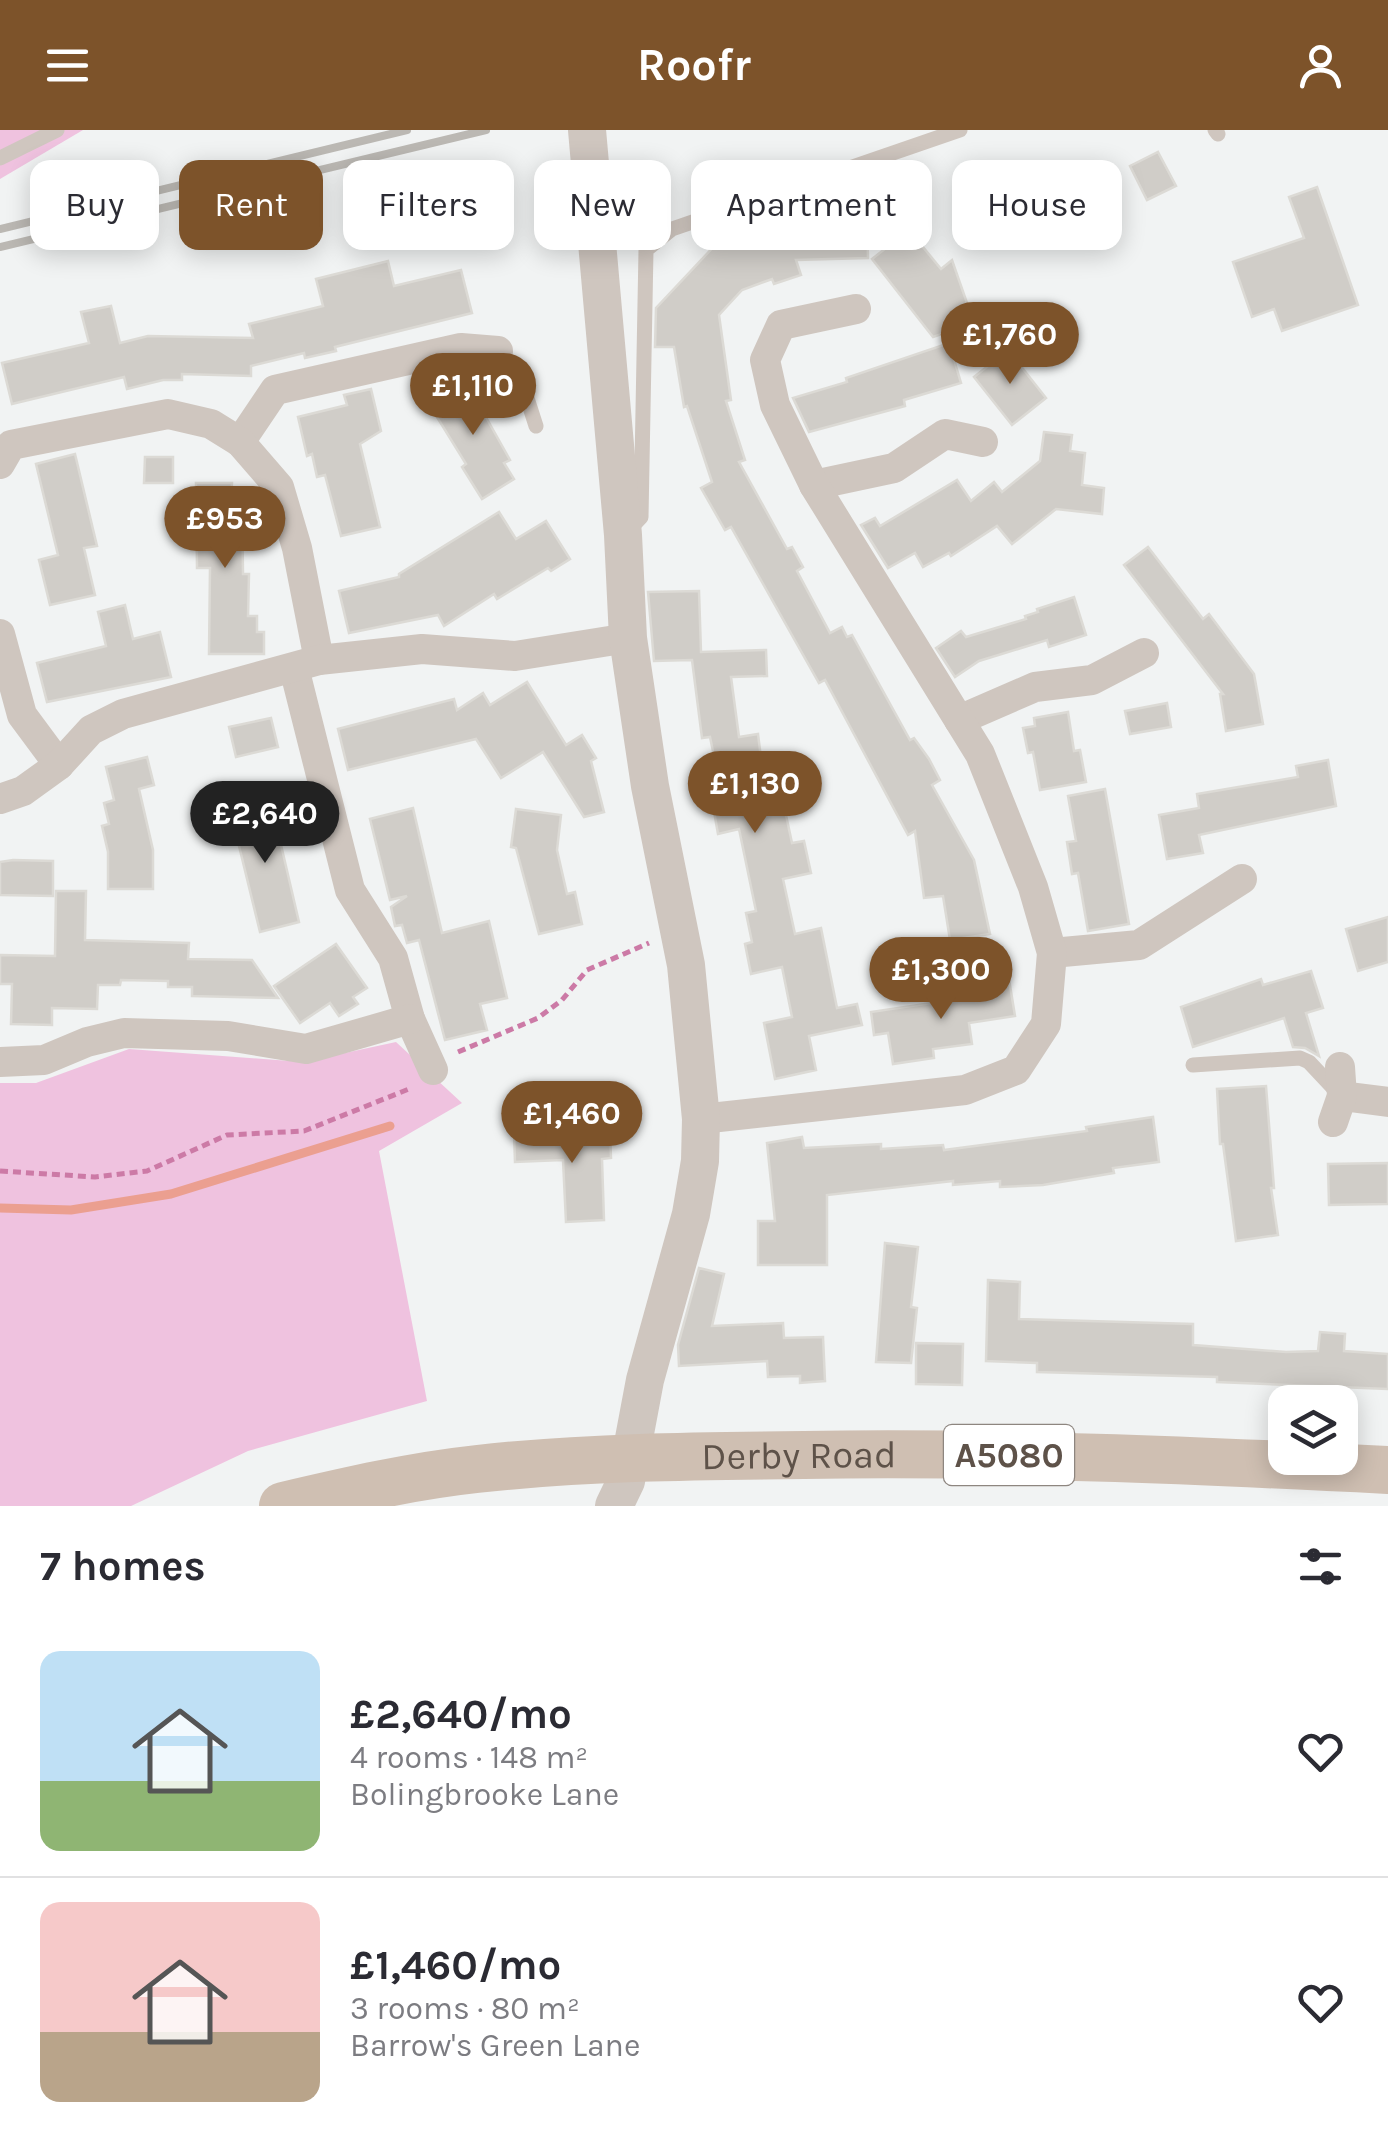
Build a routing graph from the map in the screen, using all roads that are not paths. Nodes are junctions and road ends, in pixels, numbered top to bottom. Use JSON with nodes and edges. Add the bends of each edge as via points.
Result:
{"nodes":[{"id":1,"x":57,"y":130,"type":"edge"},
{"id":2,"x":587,"y":130,"type":"edge"},
{"id":3,"x":960,"y":130,"type":"edge"},
{"id":4,"x":0,"y":158,"type":"edge"},
{"id":5,"x":856,"y":309,"type":"dead end"},
{"id":6,"x":498,"y":352,"type":"joint"},
{"id":7,"x":536,"y":426,"type":"dead end"},
{"id":8,"x":240,"y":442,"type":"junction"},
{"id":9,"x":984,"y":442,"type":"dead end"},
{"id":10,"x":0,"y":464,"type":"edge"},
{"id":11,"x":814,"y":485,"type":"junction"},
{"id":12,"x":624,"y":536,"type":"junction"},
{"id":13,"x":0,"y":634,"type":"edge"},
{"id":14,"x":628,"y":638,"type":"junction"},
{"id":15,"x":1144,"y":653,"type":"dead end"},
{"id":16,"x":307,"y":664,"type":"junction"},
{"id":17,"x":959,"y":720,"type":"junction"},
{"id":18,"x":59,"y":765,"type":"junction"},
{"id":19,"x":0,"y":799,"type":"edge"},
{"id":20,"x":1242,"y":879,"type":"dead end"},
{"id":21,"x":1052,"y":953,"type":"junction"},
{"id":22,"x":410,"y":1019,"type":"junction"},
{"id":23,"x":0,"y":1062,"type":"edge"},
{"id":24,"x":1193,"y":1066,"type":"dead end"},
{"id":25,"x":432,"y":1070,"type":"road end"},
{"id":26,"x":1338,"y":1095,"type":"joint"},
{"id":27,"x":1388,"y":1102,"type":"edge"},
{"id":28,"x":701,"y":1119,"type":"junction"},
{"id":29,"x":630,"y":1460,"type":"junction"},
{"id":30,"x":1388,"y":1470,"type":"edge"},
{"id":31,"x":284,"y":1506,"type":"edge"},
{"id":32,"x":614,"y":1506,"type":"edge"}],
"edges":[{"from":1,"to":4,"type":"lane"},
{"from":2,"to":12,"type":"street"},
{"from":3,"to":12,"type":"lane","via":[[672,229],[646,250],[641,518]]},
{"from":5,"to":11,"type":"street","via":[[780,325],[765,360],[775,405]]},
{"from":6,"to":7,"type":"lane","via":[[526,395]]},
{"from":6,"to":8,"type":"street","via":[[461,348],[275,390]]},
{"from":8,"to":10,"type":"street","via":[[211,424],[168,414],[11,445]]},
{"from":8,"to":16,"type":"street","via":[[279,487],[297,548]]},
{"from":9,"to":11,"type":"street","via":[[945,434],[894,468]]},
{"from":11,"to":17,"type":"street"},
{"from":12,"to":14,"type":"street"},
{"from":13,"to":18,"type":"street","via":[[22,715]]},
{"from":14,"to":16,"type":"street","via":[[515,656],[422,649]]},
{"from":14,"to":28,"type":"street","via":[[680,932]]},
{"from":15,"to":17,"type":"street","via":[[1092,680],[1035,687]]},
{"from":16,"to":18,"type":"street","via":[[124,714],[91,730]]},
{"from":16,"to":22,"type":"street","via":[[350,890],[393,958]]},
{"from":17,"to":21,"type":"street","via":[[980,754]]},
{"from":18,"to":19,"type":"street"},
{"from":20,"to":21,"type":"street","via":[[1139,945]]},
{"from":21,"to":28,"type":"street","via":[[1046,1024],[1016,1070],[965,1090]]},
{"from":22,"to":23,"type":"street","via":[[306,1049],[228,1036],[124,1033],[44,1060]]},
{"from":22,"to":25,"type":"street"},
{"from":24,"to":26,"type":"lane","via":[[1300,1058]]},
{"from":26,"to":27,"type":"street"},
{"from":28,"to":29,"type":"street","via":[[692,1214]]},
{"from":29,"to":30,"type":"main road","name":"Derby Road","number":"A5080","via":[[986,1454]]},
{"from":29,"to":31,"type":"main road","number":"A5080","via":[[476,1469]]},
{"from":29,"to":32,"type":"street"}]}
